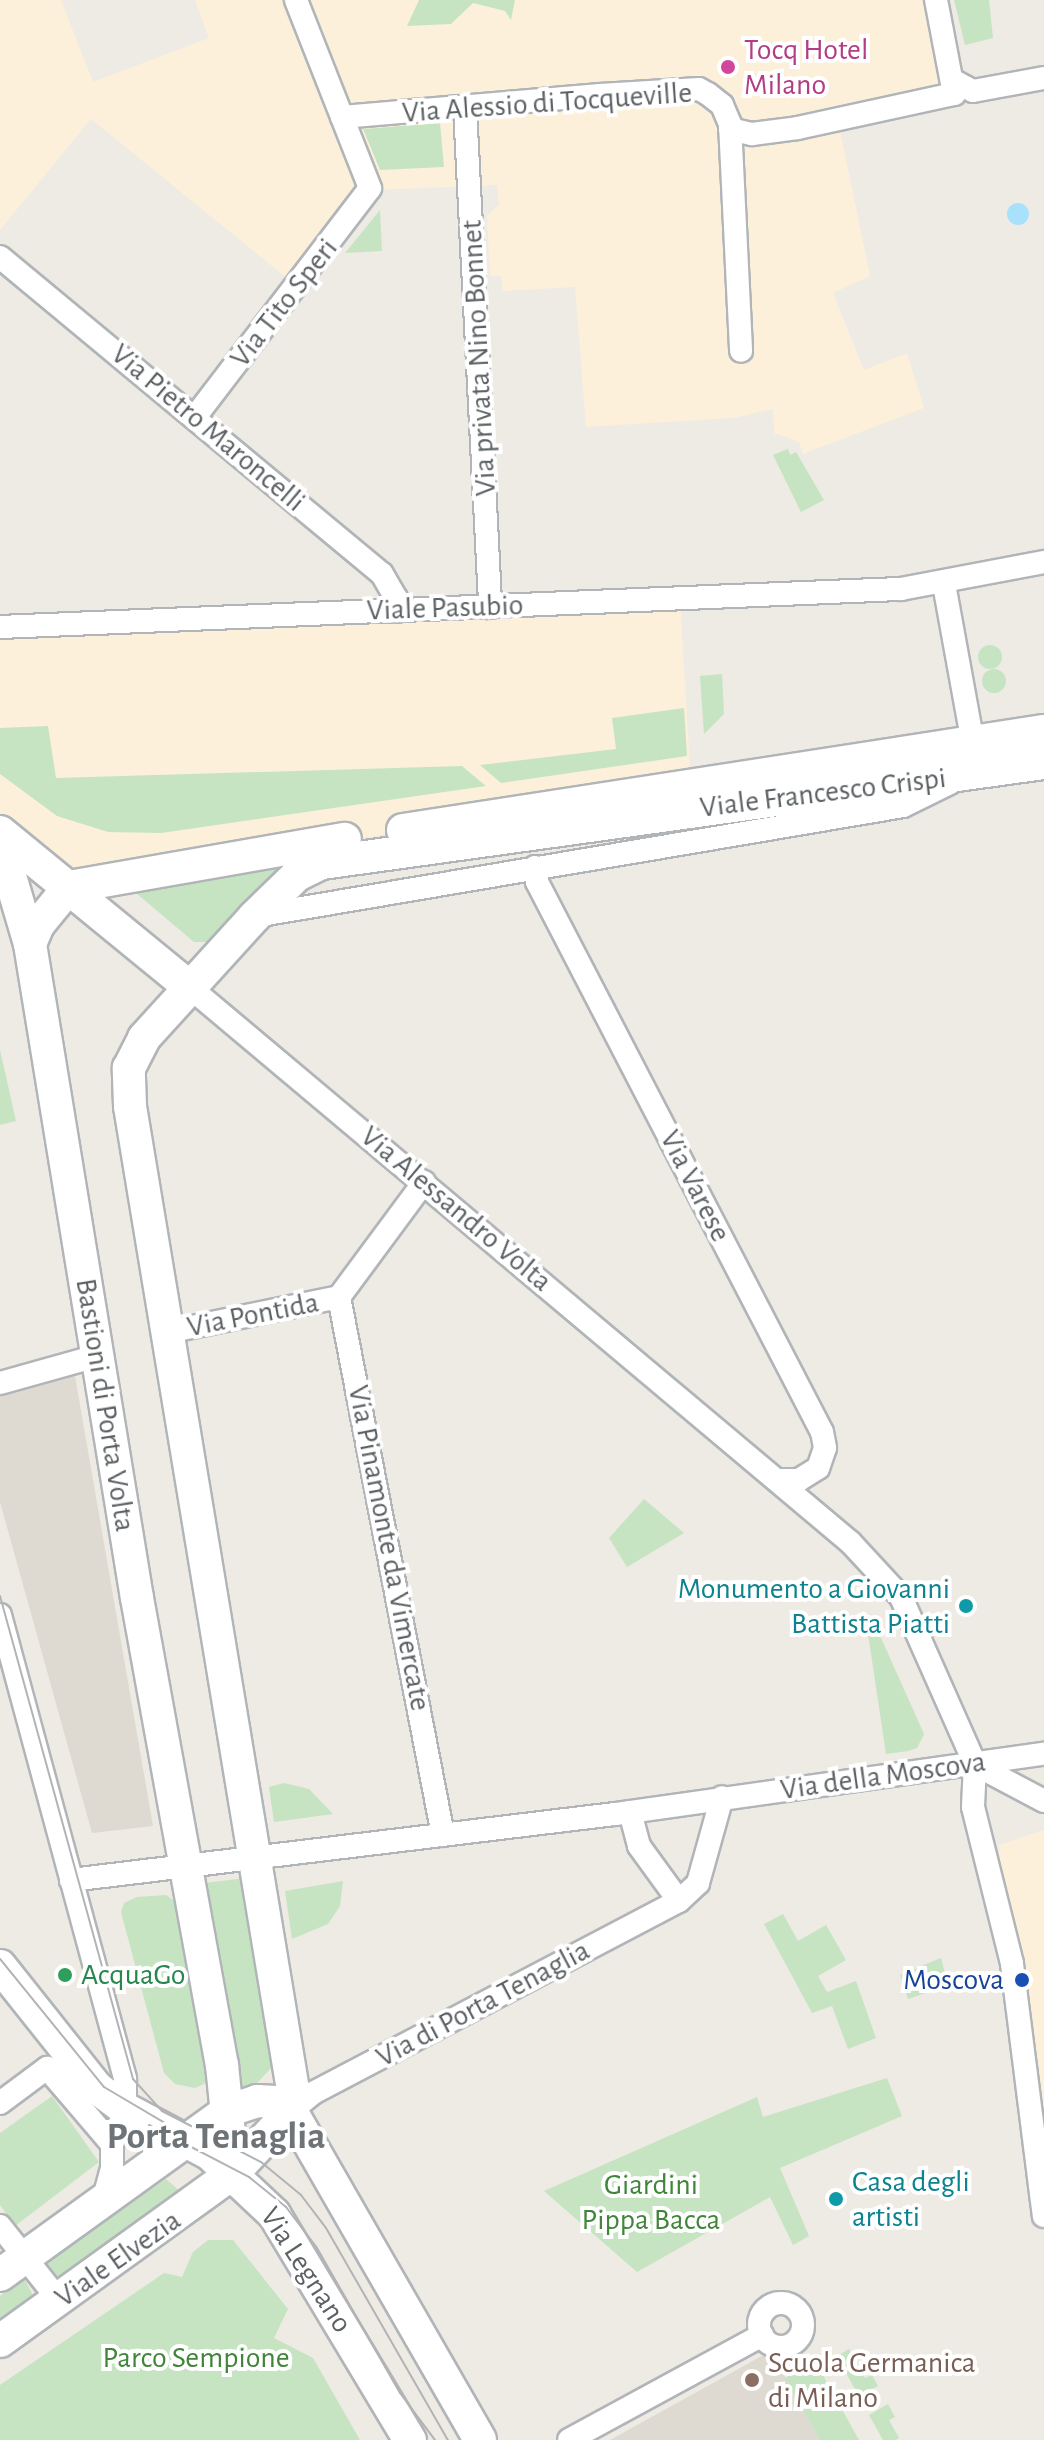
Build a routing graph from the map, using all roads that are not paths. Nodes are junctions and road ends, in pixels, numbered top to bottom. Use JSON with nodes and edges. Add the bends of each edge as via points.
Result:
{"nodes":[{"id":1,"x":296,"y":0,"type":"edge"},
{"id":2,"x":936,"y":0,"type":"edge"},
{"id":3,"x":1044,"y":78,"type":"edge"},
{"id":4,"x":954,"y":81,"type":"junction"},
{"id":5,"x":465,"y":108,"type":"junction"},
{"id":6,"x":342,"y":117,"type":"junction"},
{"id":7,"x":730,"y":129,"type":"junction"},
{"id":8,"x":0,"y":257,"type":"edge"},
{"id":9,"x":741,"y":351,"type":"dead end"},
{"id":10,"x":195,"y":417,"type":"junction"},
{"id":11,"x":1044,"y":562,"type":"edge"},
{"id":12,"x":944,"y":584,"type":"junction"},
{"id":13,"x":490,"y":607,"type":"junction"},
{"id":14,"x":397,"y":611,"type":"junction"},
{"id":15,"x":0,"y":627,"type":"edge"},
{"id":16,"x":1044,"y":731,"type":"edge"},
{"id":17,"x":971,"y":758,"type":"junction"},
{"id":18,"x":1044,"y":763,"type":"edge"},
{"id":19,"x":0,"y":832,"type":"edge"},
{"id":20,"x":0,"y":842,"type":"edge"},
{"id":21,"x":535,"y":867,"type":"junction"},
{"id":22,"x":69,"y":887,"type":"junction"},
{"id":23,"x":254,"y":917,"type":"junction"},
{"id":24,"x":30,"y":944,"type":"junction"},
{"id":25,"x":187,"y":985,"type":"junction"},
{"id":26,"x":424,"y":1182,"type":"junction"},
{"id":27,"x":339,"y":1297,"type":"junction"},
{"id":28,"x":167,"y":1332,"type":"junction"},
{"id":29,"x":97,"y":1356,"type":"junction"},
{"id":30,"x":0,"y":1383,"type":"edge"},
{"id":31,"x":779,"y":1480,"type":"junction"},
{"id":32,"x":0,"y":1615,"type":"edge"},
{"id":33,"x":1044,"y":1754,"type":"edge"},
{"id":34,"x":975,"y":1764,"type":"junction"},
{"id":35,"x":722,"y":1797,"type":"junction"},
{"id":36,"x":1044,"y":1801,"type":"edge"},
{"id":37,"x":630,"y":1812,"type":"junction"},
{"id":38,"x":443,"y":1835,"type":"junction"},
{"id":39,"x":255,"y":1857,"type":"junction"},
{"id":40,"x":186,"y":1866,"type":"junction"},
{"id":41,"x":71,"y":1880,"type":"junction"},
{"id":42,"x":679,"y":1901,"type":"junction"},
{"id":43,"x":0,"y":1966,"type":"edge"},
{"id":44,"x":0,"y":2103,"type":"edge"},
{"id":45,"x":125,"y":2109,"type":"junction"},
{"id":46,"x":227,"y":2111,"type":"junction"},
{"id":47,"x":291,"y":2111,"type":"junction"},
{"id":48,"x":186,"y":2140,"type":"junction"},
{"id":49,"x":112,"y":2144,"type":"junction"},
{"id":50,"x":1040,"y":2149,"type":"edge"},
{"id":51,"x":233,"y":2173,"type":"junction"},
{"id":52,"x":104,"y":2198,"type":"junction"},
{"id":53,"x":1044,"y":2216,"type":"edge"},
{"id":54,"x":0,"y":2226,"type":"edge"},
{"id":55,"x":12,"y":2266,"type":"edge"},
{"id":56,"x":58,"y":2299,"type":"junction"},
{"id":57,"x":762,"y":2335,"type":"dead end"},
{"id":58,"x":0,"y":2341,"type":"edge"},
{"id":59,"x":410,"y":2440,"type":"edge"},
{"id":60,"x":480,"y":2440,"type":"edge"},
{"id":61,"x":569,"y":2440,"type":"edge"}],
"edges":[{"from":1,"to":6,"type":"street"},
{"from":2,"to":4,"type":"street"},
{"from":3,"to":4,"type":"street","via":[[969,92]]},
{"from":4,"to":7,"type":"street","name":"Via Alessio di Tocqueville","via":[[952,95],[798,128],[752,134]]},
{"from":5,"to":6,"type":"street","name":"Via Alessio di Tocqueville"},
{"from":5,"to":7,"type":"street","name":"Via Alessio di Tocqueville","via":[[699,89],[722,105]]},
{"from":5,"to":13,"type":"street","name":"Via privata Nino Bonnet"},
{"from":6,"to":10,"type":"street","name":"Via Tito Speri","via":[[370,188]]},
{"from":7,"to":9,"type":"street","name":"Via Alessio di Tocqueville"},
{"from":8,"to":10,"type":"street","name":"Via Pietro Maroncelli"},
{"from":10,"to":14,"type":"street","name":"Via Pietro Maroncelli","via":[[382,574]]},
{"from":11,"to":12,"type":"street","name":"Viale Pasubio"},
{"from":12,"to":13,"type":"street","name":"Viale Pasubio"},
{"from":12,"to":17,"type":"street"},
{"from":13,"to":14,"type":"street","name":"Viale Pasubio"},
{"from":14,"to":15,"type":"street","name":"Viale Pasubio"},
{"from":16,"to":17,"type":"main road"},
{"from":17,"to":18,"type":"main road"},
{"from":17,"to":21,"type":"street","name":"Viale Francesco Crispi","via":[[903,806]]},
{"from":17,"to":22,"type":"main road","name":"Viale Francesco Crispi","via":[[490,815]]},
{"from":17,"to":23,"type":"main road","name":"Viale Francesco Crispi","via":[[322,863],[297,875]]},
{"from":19,"to":22,"type":"main road","name":"Via Alessandro Volta"},
{"from":20,"to":24,"type":"main road","name":"Bastioni di Porta Volta"},
{"from":21,"to":23,"type":"street","name":"Viale Francesco Crispi"},
{"from":21,"to":31,"type":"street","name":"Via Varese","via":[[537,882],[822,1432],[825,1448],[818,1468],[799,1480]]},
{"from":22,"to":24,"type":"main road"},
{"from":22,"to":25,"type":"main road","name":"Via Alessandro Volta"},
{"from":23,"to":25,"type":"main road","name":"Viale Francesco Crispi"},
{"from":24,"to":29,"type":"main road","name":"Bastioni di Porta Volta"},
{"from":25,"to":26,"type":"street","name":"Via Alessandro Volta"},
{"from":25,"to":28,"type":"main road","via":[[144,1038],[129,1068],[130,1106]]},
{"from":26,"to":27,"type":"street","name":"Via Pontida"},
{"from":26,"to":31,"type":"street","name":"Via Alessandro Volta"},
{"from":27,"to":28,"type":"street","name":"Via Pontida"},
{"from":27,"to":38,"type":"street","name":"Via Pinamonte da Vimercate"},
{"from":28,"to":39,"type":"main road"},
{"from":29,"to":30,"type":"street"},
{"from":29,"to":40,"type":"main road","name":"Bastioni di Porta Volta"},
{"from":31,"to":34,"type":"street","name":"Via Alessandro Volta","via":[[841,1532],[901,1597]]},
{"from":32,"to":41,"type":"street"},
{"from":33,"to":34,"type":"street","name":"Via della Moscova"},
{"from":34,"to":35,"type":"street","name":"Via della Moscova"},
{"from":34,"to":36,"type":"street"},
{"from":34,"to":50,"type":"street","via":[[973,1807],[1012,1964]]},
{"from":35,"to":37,"type":"street","name":"Via della Moscova"},
{"from":35,"to":42,"type":"street","via":[[698,1883]]},
{"from":37,"to":38,"type":"street","name":"Via della Moscova"},
{"from":37,"to":42,"type":"street","via":[[639,1846]]},
{"from":38,"to":39,"type":"street","name":"Via della Moscova"},
{"from":39,"to":40,"type":"street","name":"Via della Moscova"},
{"from":39,"to":47,"type":"main road","via":[[290,2051]]},
{"from":40,"to":41,"type":"street","name":"Via della Moscova"},
{"from":40,"to":46,"type":"main road","name":"Bastioni di Porta Volta"},
{"from":41,"to":45,"type":"street","via":[[121,2060]]},
{"from":42,"to":47,"type":"street","name":"Via di Porta Tenaglia","via":[[313,2093]]},
{"from":43,"to":45,"type":"main road","name":"Via Legnano","via":[[97,2088]]},
{"from":44,"to":49,"type":"street","via":[[47,2068]]},
{"from":45,"to":48,"type":"main road","name":"Via Legnano"},
{"from":45,"to":49,"type":"street"},
{"from":46,"to":47,"type":"main road","via":[[268,2101]]},
{"from":46,"to":48,"type":"main road","name":"Viale Elvezia"},
{"from":46,"to":51,"type":"main road","name":"Bastioni di Porta Volta"},
{"from":47,"to":51,"type":"main road","name":"Viale Elvezia"},
{"from":47,"to":60,"type":"main road","name":"Via Legnano"},
{"from":48,"to":51,"type":"main road","name":"Via Legnano"},
{"from":48,"to":52,"type":"main road","name":"Viale Elvezia"},
{"from":49,"to":52,"type":"street"},
{"from":50,"to":53,"type":"street"},
{"from":51,"to":56,"type":"main road","name":"Viale Elvezia"},
{"from":51,"to":59,"type":"main road","name":"Via Legnano","via":[[287,2232]]},
{"from":52,"to":55,"type":"main road","name":"Viale Elvezia"},
{"from":54,"to":55,"type":"street"},
{"from":55,"to":56,"type":"street"},
{"from":56,"to":58,"type":"main road","name":"Viale Elvezia"},
{"from":57,"to":61,"type":"street"}]}
